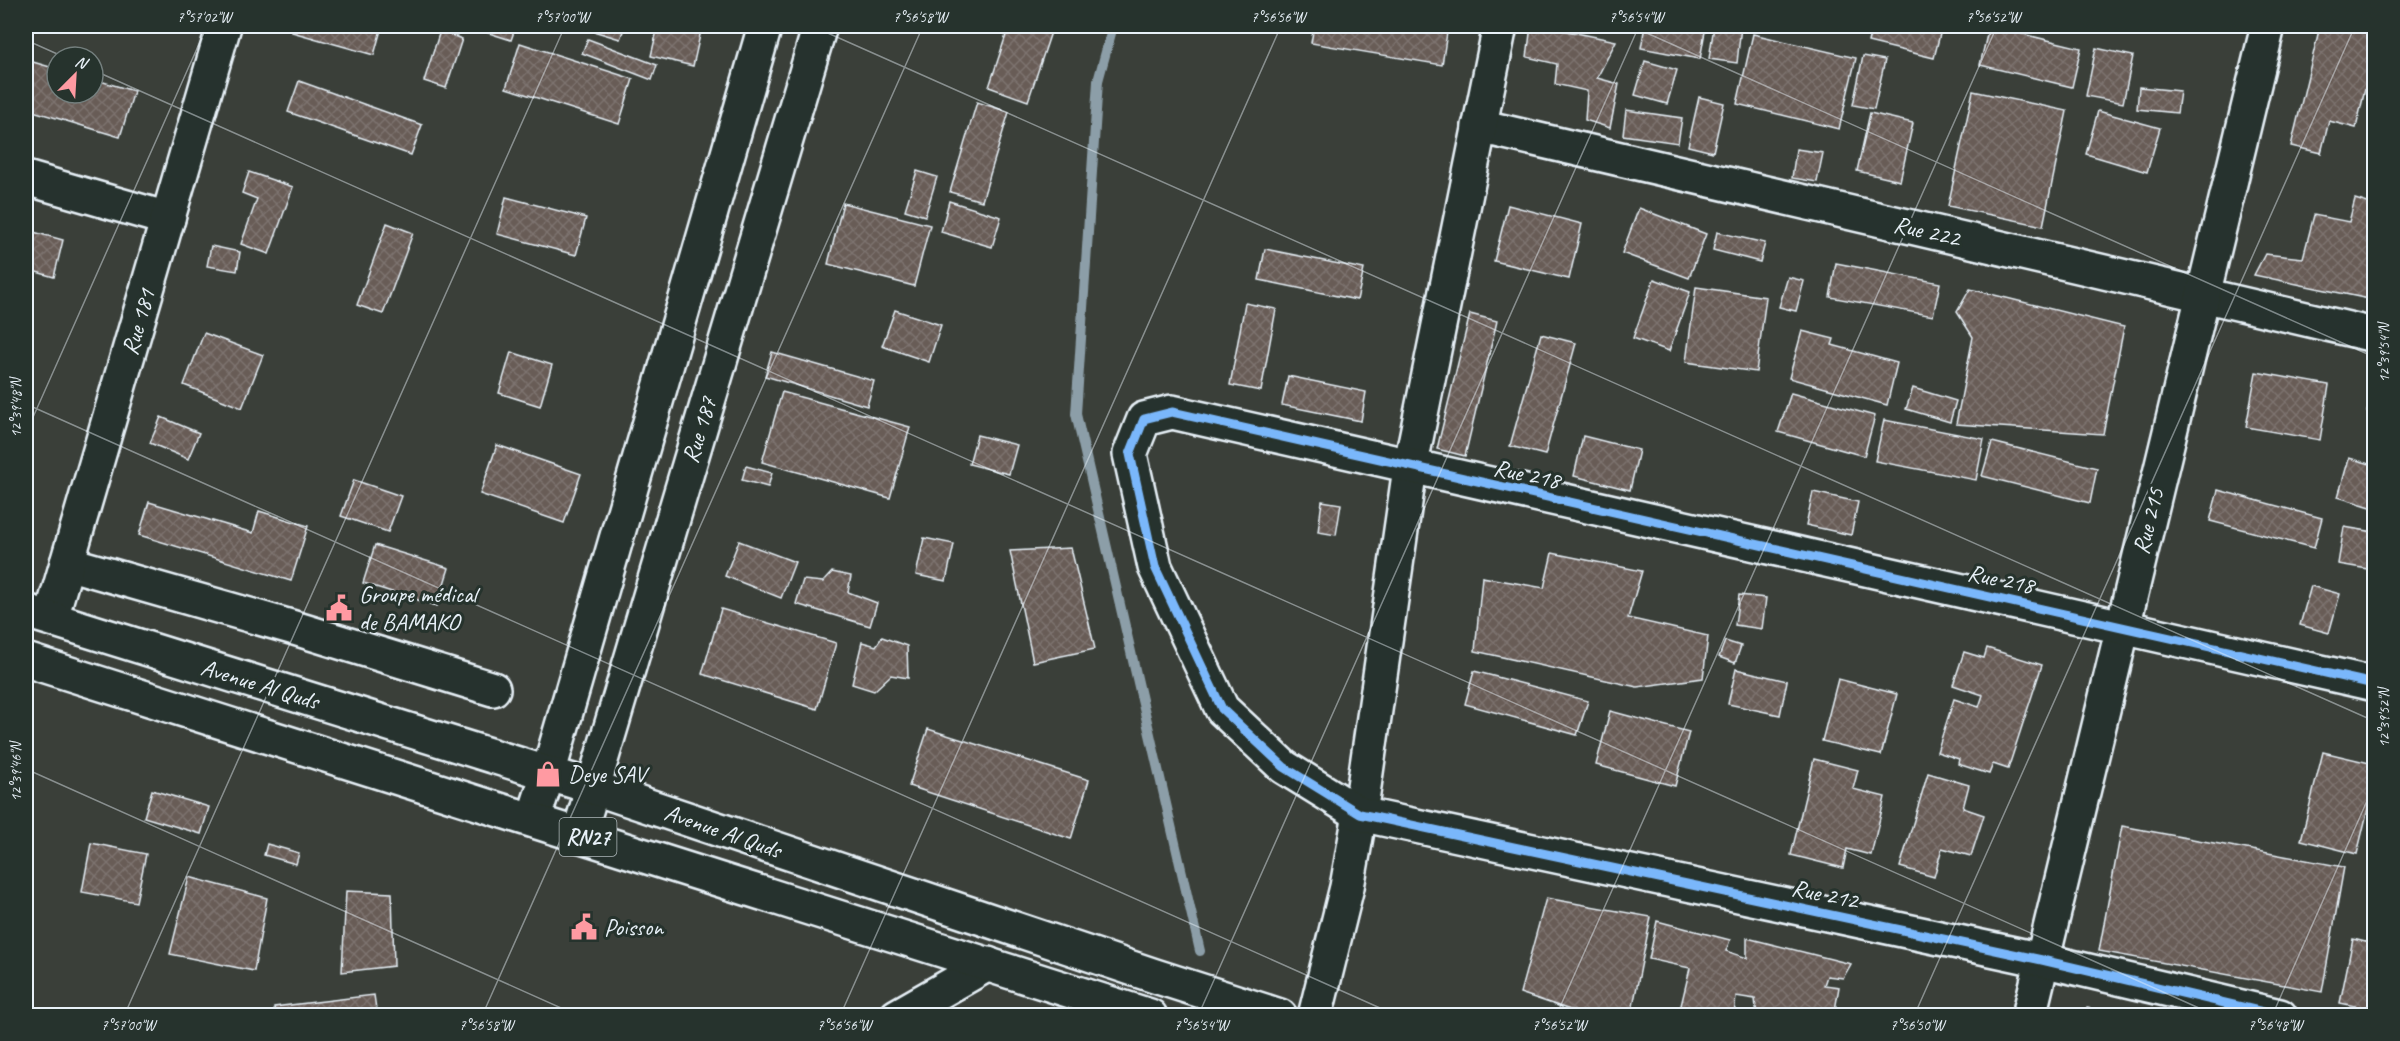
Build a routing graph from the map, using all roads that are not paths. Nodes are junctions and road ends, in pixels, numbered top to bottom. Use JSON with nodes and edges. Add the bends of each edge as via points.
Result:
{"nodes":[{"id":1,"x":224,"y":26,"type":"edge"},
{"id":2,"x":765,"y":26,"type":"edge"},
{"id":3,"x":820,"y":26,"type":"edge"},
{"id":4,"x":1500,"y":26,"type":"edge"},
{"id":5,"x":2268,"y":26,"type":"edge"},
{"id":6,"x":1479,"y":126,"type":"junction"},
{"id":7,"x":26,"y":178,"type":"edge"},
{"id":8,"x":168,"y":219,"type":"junction"},
{"id":9,"x":2203,"y":295,"type":"junction"},
{"id":10,"x":2374,"y":335,"type":"edge"},
{"id":11,"x":1410,"y":468,"type":"junction"},
{"id":12,"x":67,"y":563,"type":"junction"},
{"id":13,"x":38,"y":615,"type":"edge"},
{"id":14,"x":2123,"y":626,"type":"junction"},
{"id":15,"x":26,"y":660,"type":"edge"},
{"id":16,"x":2374,"y":684,"type":"edge"},
{"id":17,"x":493,"y":689,"type":"dead end"},
{"id":18,"x":548,"y":774,"type":"junction"},
{"id":19,"x":592,"y":787,"type":"junction"},
{"id":20,"x":1360,"y":814,"type":"junction"},
{"id":21,"x":533,"y":820,"type":"junction"},
{"id":22,"x":579,"y":834,"type":"junction"},
{"id":23,"x":2042,"y":960,"type":"junction"},
{"id":24,"x":988,"y":964,"type":"junction"},
{"id":25,"x":897,"y":1016,"type":"edge"},
{"id":26,"x":1150,"y":1016,"type":"edge"},
{"id":27,"x":1280,"y":1016,"type":"edge"},
{"id":28,"x":1315,"y":1016,"type":"edge"},
{"id":29,"x":2029,"y":1016,"type":"edge"},
{"id":30,"x":2280,"y":1016,"type":"edge"}],
"edges":[{"from":1,"to":8,"type":"street","name":"Rue 181"},
{"from":2,"to":18,"type":"street","name":"Rue 187"},
{"from":3,"to":19,"type":"street","name":"Rue 187"},
{"from":4,"to":6,"type":"street"},
{"from":5,"to":9,"type":"street","name":"Rue 215"},
{"from":6,"to":9,"type":"street","name":"Rue 222"},
{"from":6,"to":11,"type":"street"},
{"from":7,"to":8,"type":"street"},
{"from":8,"to":12,"type":"street","name":"Rue 181"},
{"from":9,"to":10,"type":"street","name":"Rue 222"},
{"from":9,"to":14,"type":"street","name":"Rue 215"},
{"from":11,"to":14,"type":"street","name":"Rue 218"},
{"from":11,"to":20,"type":"street"},
{"from":11,"to":20,"type":"street","name":"Rue 218","via":[[1172,412],[1144,419],[1130,454],[1155,567],[1222,709],[1284,767]]},
{"from":12,"to":13,"type":"street","name":"Rue 181"},
{"from":12,"to":17,"type":"street"},
{"from":13,"to":18,"type":"street","name":"Avenue Al Quds","number":"RN27"},
{"from":14,"to":16,"type":"street","name":"Rue 218"},
{"from":14,"to":23,"type":"street","name":"Rue 215"},
{"from":15,"to":21,"type":"street","name":"Avenue Al Quds","number":"RN27"},
{"from":18,"to":19,"type":"street","name":"Avenue Al Quds","number":"RN27"},
{"from":18,"to":21,"type":"street","name":"Rue 187"},
{"from":19,"to":22,"type":"street","name":"Rue 187"},
{"from":19,"to":27,"type":"street","name":"Avenue Al Quds","number":"RN27"},
{"from":20,"to":23,"type":"street","name":"Rue 212"},
{"from":20,"to":28,"type":"street"},
{"from":21,"to":22,"type":"street","name":"Avenue Al Quds","number":"RN27"},
{"from":22,"to":24,"type":"street","name":"Avenue Al Quds","number":"RN27"},
{"from":23,"to":29,"type":"street","name":"Rue 215"},
{"from":23,"to":30,"type":"street","name":"Rue 212"},
{"from":24,"to":25,"type":"street"},
{"from":24,"to":26,"type":"street","name":"Avenue Al Quds","number":"RN27"}]}
